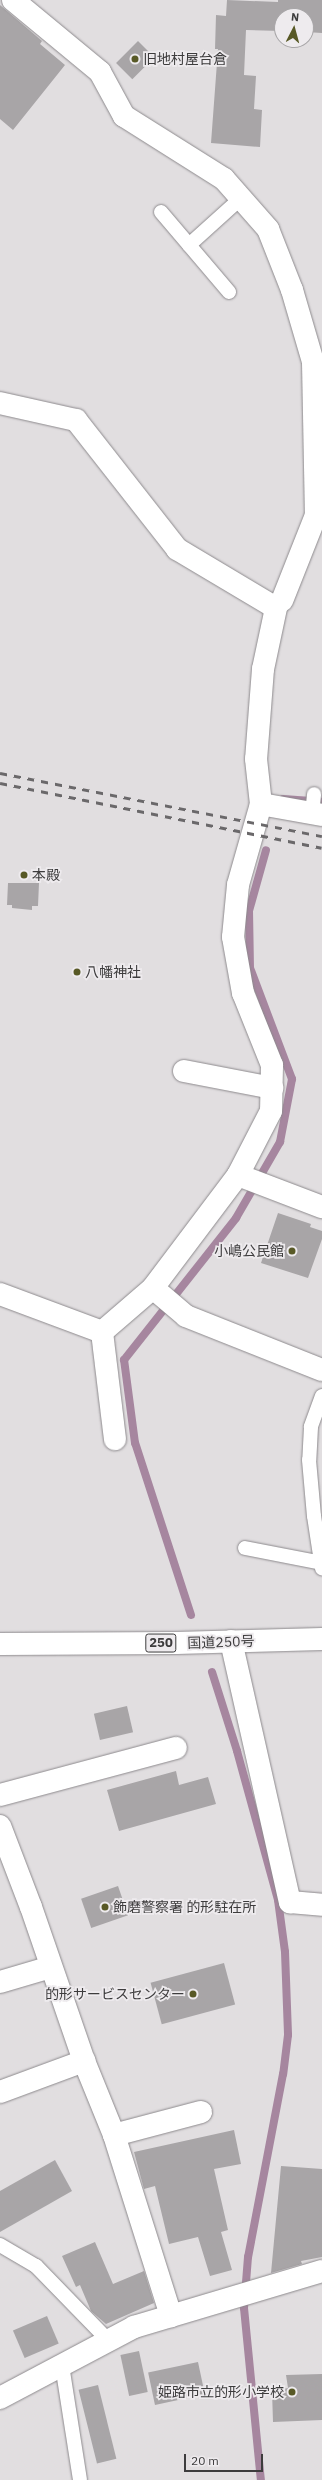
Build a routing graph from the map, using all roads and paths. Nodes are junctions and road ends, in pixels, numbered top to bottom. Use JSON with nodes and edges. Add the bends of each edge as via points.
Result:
{"nodes":[{"id":1,"x":13,"y":0,"type":"edge"},
{"id":2,"x":241,"y":198,"type":"junction"},
{"id":3,"x":161,"y":212,"type":"dead end"},
{"id":4,"x":189,"y":246,"type":"junction"},
{"id":5,"x":229,"y":292,"type":"dead end"},
{"id":6,"x":318,"y":363,"type":"edge"},
{"id":7,"x":0,"y":403,"type":"edge"},
{"id":8,"x":313,"y":548,"type":"edge"},
{"id":9,"x":282,"y":601,"type":"dead end"},
{"id":10,"x":261,"y":804,"type":"junction"},
{"id":11,"x":315,"y":809,"type":"edge"},
{"id":12,"x":184,"y":1071,"type":"dead end"},
{"id":13,"x":272,"y":1088,"type":"junction"},
{"id":14,"x":242,"y":1176,"type":"junction"},
{"id":15,"x":322,"y":1207,"type":"edge"},
{"id":16,"x":156,"y":1291,"type":"junction"},
{"id":17,"x":0,"y":1294,"type":"edge"},
{"id":18,"x":102,"y":1332,"type":"junction"},
{"id":19,"x":322,"y":1370,"type":"edge"},
{"id":20,"x":322,"y":1396,"type":"edge"},
{"id":21,"x":115,"y":1439,"type":"dead end"},
{"id":22,"x":245,"y":1548,"type":"dead end"},
{"id":23,"x":322,"y":1563,"type":"edge"},
{"id":24,"x":322,"y":1568,"type":"edge"},
{"id":25,"x":322,"y":1639,"type":"edge"},
{"id":26,"x":231,"y":1641,"type":"junction"},
{"id":27,"x":0,"y":1644,"type":"edge"},
{"id":28,"x":176,"y":1748,"type":"dead end"},
{"id":29,"x":0,"y":1794,"type":"edge"},
{"id":30,"x":0,"y":1826,"type":"edge"},
{"id":31,"x":322,"y":1905,"type":"edge"},
{"id":32,"x":51,"y":1967,"type":"junction"},
{"id":33,"x":0,"y":1982,"type":"edge"},
{"id":34,"x":84,"y":2061,"type":"junction"},
{"id":35,"x":0,"y":2092,"type":"edge"},
{"id":36,"x":201,"y":2112,"type":"dead end"},
{"id":37,"x":114,"y":2135,"type":"junction"},
{"id":38,"x":0,"y":2245,"type":"edge"},
{"id":39,"x":322,"y":2271,"type":"edge"},
{"id":40,"x":171,"y":2316,"type":"junction"},
{"id":41,"x":108,"y":2340,"type":"junction"},
{"id":42,"x":62,"y":2365,"type":"junction"},
{"id":43,"x":0,"y":2398,"type":"edge"},
{"id":44,"x":80,"y":2480,"type":"edge"}],
"edges":[{"from":1,"to":2,"type":"main road","via":[[100,72],[124,116],[224,179]]},
{"from":2,"to":4,"type":"lane"},
{"from":2,"to":6,"type":"main road","via":[[268,229]]},
{"from":3,"to":4,"type":"lane"},
{"from":4,"to":5,"type":"lane"},
{"from":6,"to":8,"type":"main road","via":[[316,515]]},
{"from":7,"to":10,"type":"main road","via":[[76,420],[177,549],[276,608],[262,676],[256,759]]},
{"from":8,"to":9,"type":"main road"},
{"from":10,"to":11,"type":"main road"},
{"from":10,"to":13,"type":"main road","via":[[238,885],[233,937],[243,993],[272,1065]]},
{"from":12,"to":13,"type":"main road"},
{"from":13,"to":14,"type":"main road","via":[[271,1112]]},
{"from":14,"to":15,"type":"main road"},
{"from":14,"to":16,"type":"main road"},
{"from":16,"to":18,"type":"main road"},
{"from":16,"to":19,"type":"main road","via":[[186,1316]]},
{"from":17,"to":18,"type":"main road"},
{"from":18,"to":21,"type":"main road"},
{"from":20,"to":23,"type":"lane","via":[[311,1427],[309,1460],[314,1516]]},
{"from":22,"to":23,"type":"lane"},
{"from":23,"to":24,"type":"lane"},
{"from":25,"to":26,"type":"main road","name":"国道250号","number":"250"},
{"from":26,"to":27,"type":"main road","name":"国道250号","number":"250"},
{"from":26,"to":31,"type":"main road","via":[[290,1902]]},
{"from":28,"to":29,"type":"main road"},
{"from":30,"to":32,"type":"main road","via":[[32,1907]]},
{"from":32,"to":33,"type":"main road"},
{"from":32,"to":34,"type":"main road"},
{"from":34,"to":35,"type":"main road"},
{"from":34,"to":37,"type":"main road"},
{"from":36,"to":37,"type":"main road"},
{"from":37,"to":40,"type":"main road"},
{"from":38,"to":41,"type":"lane","via":[[36,2266]]},
{"from":39,"to":40,"type":"main road"},
{"from":40,"to":41,"type":"main road","via":[[134,2327]]},
{"from":41,"to":42,"type":"main road"},
{"from":42,"to":43,"type":"main road"},
{"from":42,"to":44,"type":"lane"}]}
